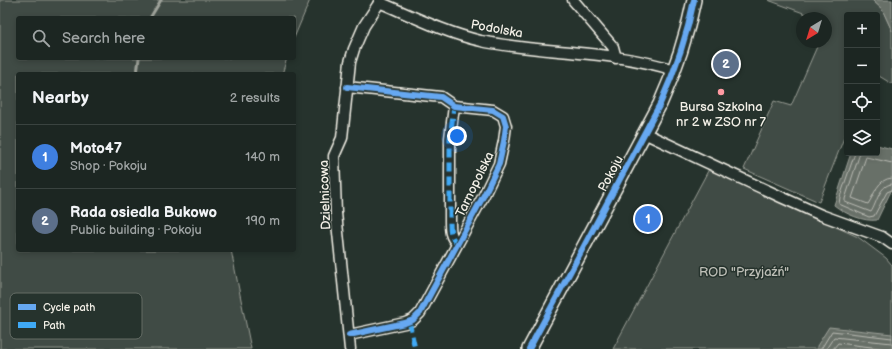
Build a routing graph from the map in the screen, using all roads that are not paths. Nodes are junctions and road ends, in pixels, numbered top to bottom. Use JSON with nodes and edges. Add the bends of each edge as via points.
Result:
{"nodes":[{"id":1,"x":573,"y":0,"type":"edge"},
{"id":2,"x":694,"y":0,"type":"edge"},
{"id":3,"x":380,"y":1,"type":"edge"},
{"id":4,"x":616,"y":58,"type":"junction"},
{"id":5,"x":674,"y":70,"type":"junction"},
{"id":6,"x":347,"y":87,"type":"junction"},
{"id":7,"x":454,"y":106,"type":"junction"},
{"id":8,"x":644,"y":133,"type":"junction"},
{"id":9,"x":457,"y":243,"type":"junction"},
{"id":10,"x":892,"y":244,"type":"edge"},
{"id":11,"x":349,"y":335,"type":"junction"},
{"id":12,"x":350,"y":349,"type":"edge"},
{"id":13,"x":528,"y":349,"type":"edge"}],
"edges":[{"from":1,"to":4,"type":"street","via":[[613,47]]},
{"from":2,"to":5,"type":"street","name":"Pokoju"},
{"from":3,"to":4,"type":"street","name":"Podolska","via":[[453,33],[482,41]]},
{"from":3,"to":6,"type":"street","name":"Dzielnicowa","via":[[358,37],[350,62]]},
{"from":4,"to":5,"type":"street","name":"Podolska"},
{"from":5,"to":8,"type":"street","name":"Pokoju"},
{"from":6,"to":7,"type":"street","name":"Tarnopolska","via":[[440,97]]},
{"from":6,"to":11,"type":"street","name":"Dzielnicowa","via":[[342,138],[334,156],[336,213]]},
{"from":7,"to":9,"type":"street","name":"Tarnopolska","via":[[450,138],[450,221],[452,236]]},
{"from":7,"to":9,"type":"street","name":"Tarnopolska","via":[[497,111],[503,116],[506,126],[499,164]]},
{"from":8,"to":10,"type":"street","via":[[781,197],[882,237]]},
{"from":8,"to":13,"type":"street","name":"Pokoju"},
{"from":9,"to":11,"type":"street","name":"Tarnopolska","via":[[413,320]]},
{"from":11,"to":12,"type":"street","name":"Dzielnicowa"}]}
